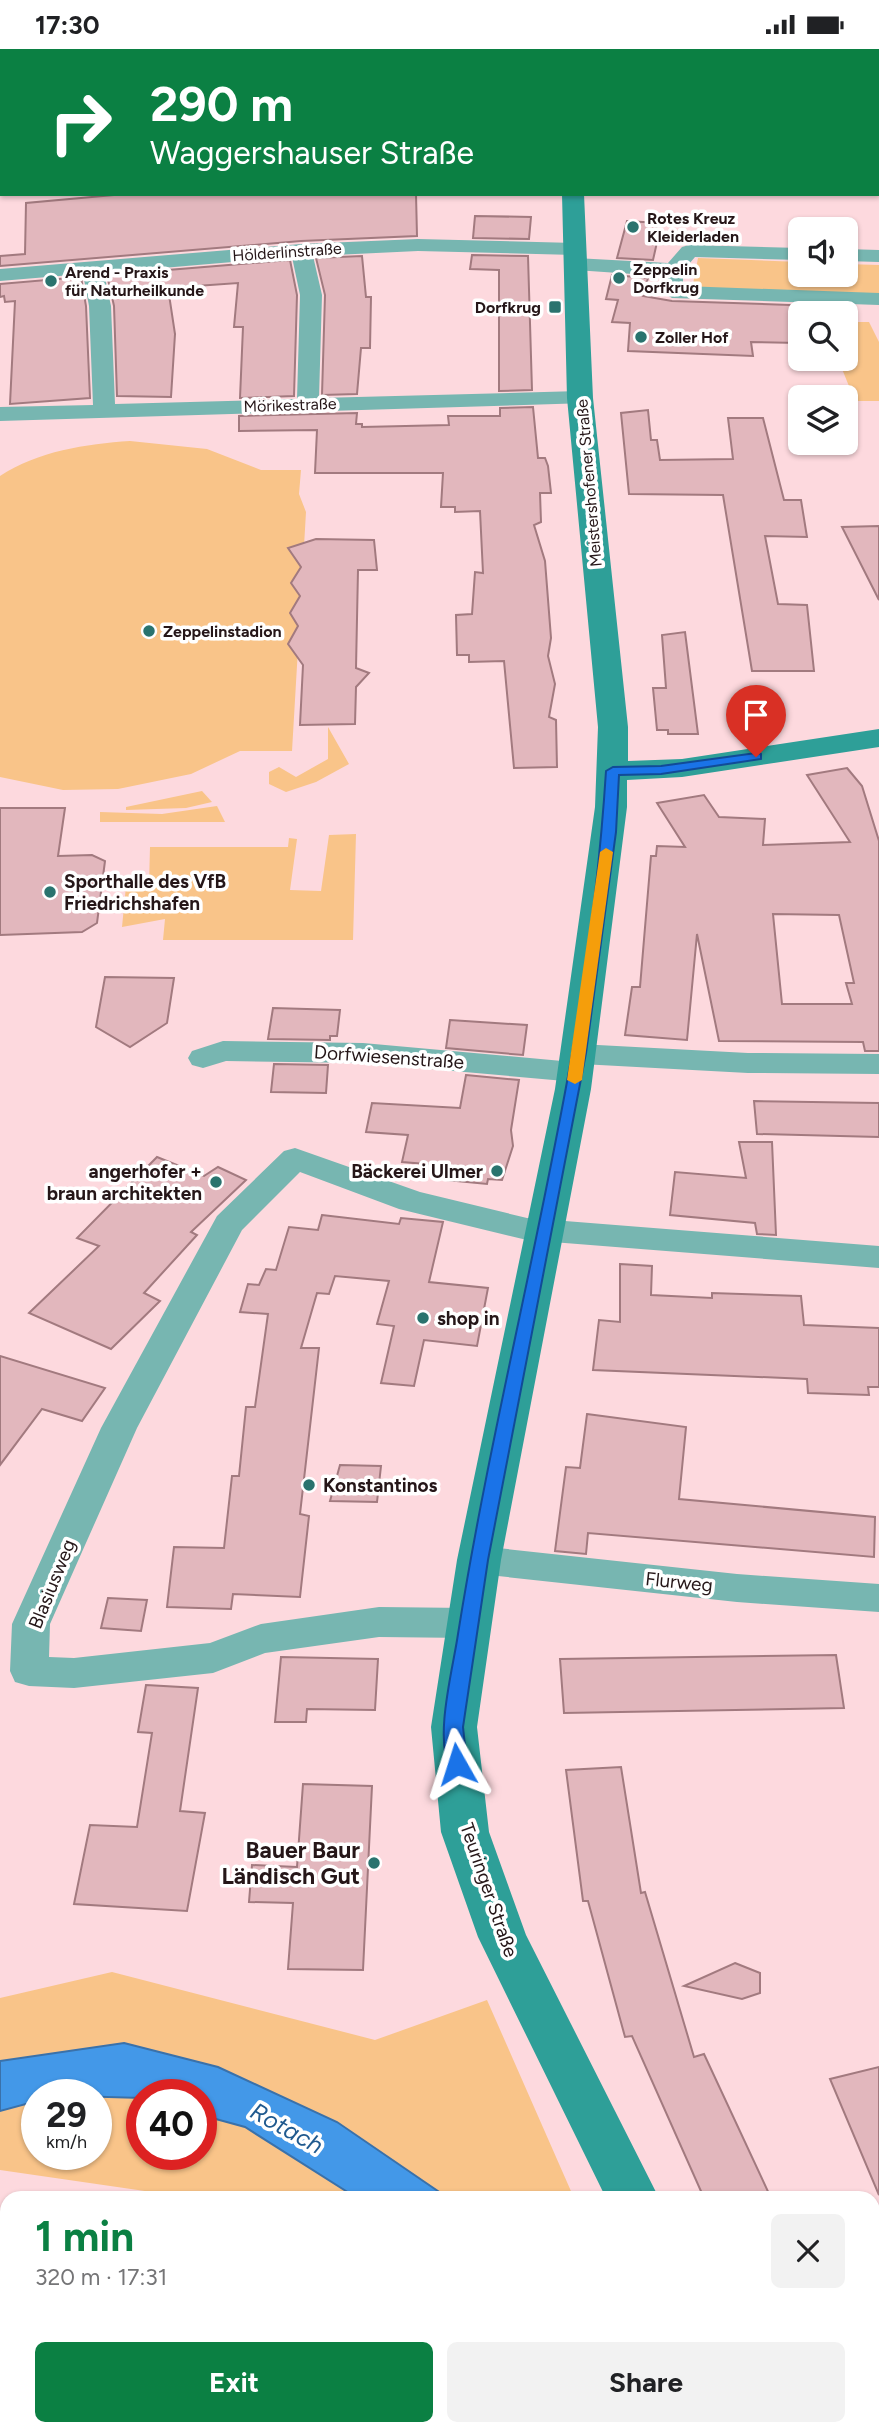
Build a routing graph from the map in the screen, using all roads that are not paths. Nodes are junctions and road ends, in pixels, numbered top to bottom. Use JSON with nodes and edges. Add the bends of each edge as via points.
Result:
{"nodes":[{"id":1,"x":573,"y":196,"type":"edge"},
{"id":2,"x":301,"y":250,"type":"junction"},
{"id":3,"x":788,"y":254,"type":"edge"},
{"id":4,"x":858,"y":255,"type":"edge"},
{"id":5,"x":575,"y":256,"type":"junction"},
{"id":6,"x":879,"y":256,"type":"edge"},
{"id":7,"x":92,"y":266,"type":"junction"},
{"id":8,"x":673,"y":270,"type":"junction"},
{"id":9,"x":0,"y":275,"type":"edge"},
{"id":10,"x":879,"y":299,"type":"edge"},
{"id":11,"x":580,"y":398,"type":"junction"},
{"id":12,"x":308,"y":404,"type":"junction"},
{"id":13,"x":104,"y":411,"type":"junction"},
{"id":14,"x":0,"y":414,"type":"edge"},
{"id":15,"x":879,"y":738,"type":"edge"},
{"id":16,"x":613,"y":771,"type":"junction"},
{"id":17,"x":203,"y":1058,"type":"dead end"},
{"id":18,"x":578,"y":1063,"type":"junction"},
{"id":19,"x":879,"y":1064,"type":"edge"},
{"id":20,"x":545,"y":1231,"type":"junction"},
{"id":21,"x":879,"y":1258,"type":"edge"},
{"id":22,"x":479,"y":1560,"type":"junction"},
{"id":23,"x":879,"y":1598,"type":"edge"},
{"id":24,"x":468,"y":1623,"type":"junction"},
{"id":25,"x":629,"y":2191,"type":"edge"}],
"edges":[{"from":1,"to":5,"type":"street","name":"Meistershofener Straße"},
{"from":2,"to":5,"type":"street","name":"Hölderlinstraße","via":[[418,245]]},
{"from":2,"to":7,"type":"street","name":"Hölderlinstraße"},
{"from":2,"to":12,"type":"street","via":[[311,295]]},
{"from":3,"to":8,"type":"street","via":[[689,251]]},
{"from":4,"to":6,"type":"street"},
{"from":5,"to":8,"type":"street","name":"Hölderlinstraße"},
{"from":5,"to":11,"type":"street","name":"Meistershofener Straße"},
{"from":7,"to":9,"type":"street","name":"Hölderlinstraße"},
{"from":7,"to":13,"type":"street","via":[[100,306]]},
{"from":8,"to":10,"type":"street","via":[[672,292]]},
{"from":11,"to":12,"type":"street","name":"Mörikestraße"},
{"from":11,"to":16,"type":"street","name":"Meistershofener Straße","via":[[613,727]]},
{"from":12,"to":13,"type":"street","name":"Mörikestraße"},
{"from":13,"to":14,"type":"street","name":"Mörikestraße"},
{"from":15,"to":16,"type":"street","via":[[682,768]]},
{"from":16,"to":18,"type":"street","name":"Teuringer Straße"},
{"from":17,"to":18,"type":"street","name":"Dorfwiesenstraße","via":[[223,1051]]},
{"from":18,"to":19,"type":"street","name":"Dorfwiesenstraße"},
{"from":18,"to":20,"type":"street","name":"Teuringer Straße"},
{"from":20,"to":21,"type":"street"},
{"from":20,"to":22,"type":"street","name":"Teuringer Straße"},
{"from":20,"to":24,"type":"street","name":"Blasiusweg","via":[[411,1201],[295,1158],[229,1224],[119,1429],[31,1624],[29,1671],[74,1673],[212,1658],[261,1639],[379,1622]]},
{"from":22,"to":23,"type":"street","name":"Flurweg"},
{"from":22,"to":24,"type":"street","name":"Teuringer Straße"},
{"from":24,"to":25,"type":"street","name":"Teuringer Straße","via":[[453,1727],[465,1832],[502,1937]]}]}
